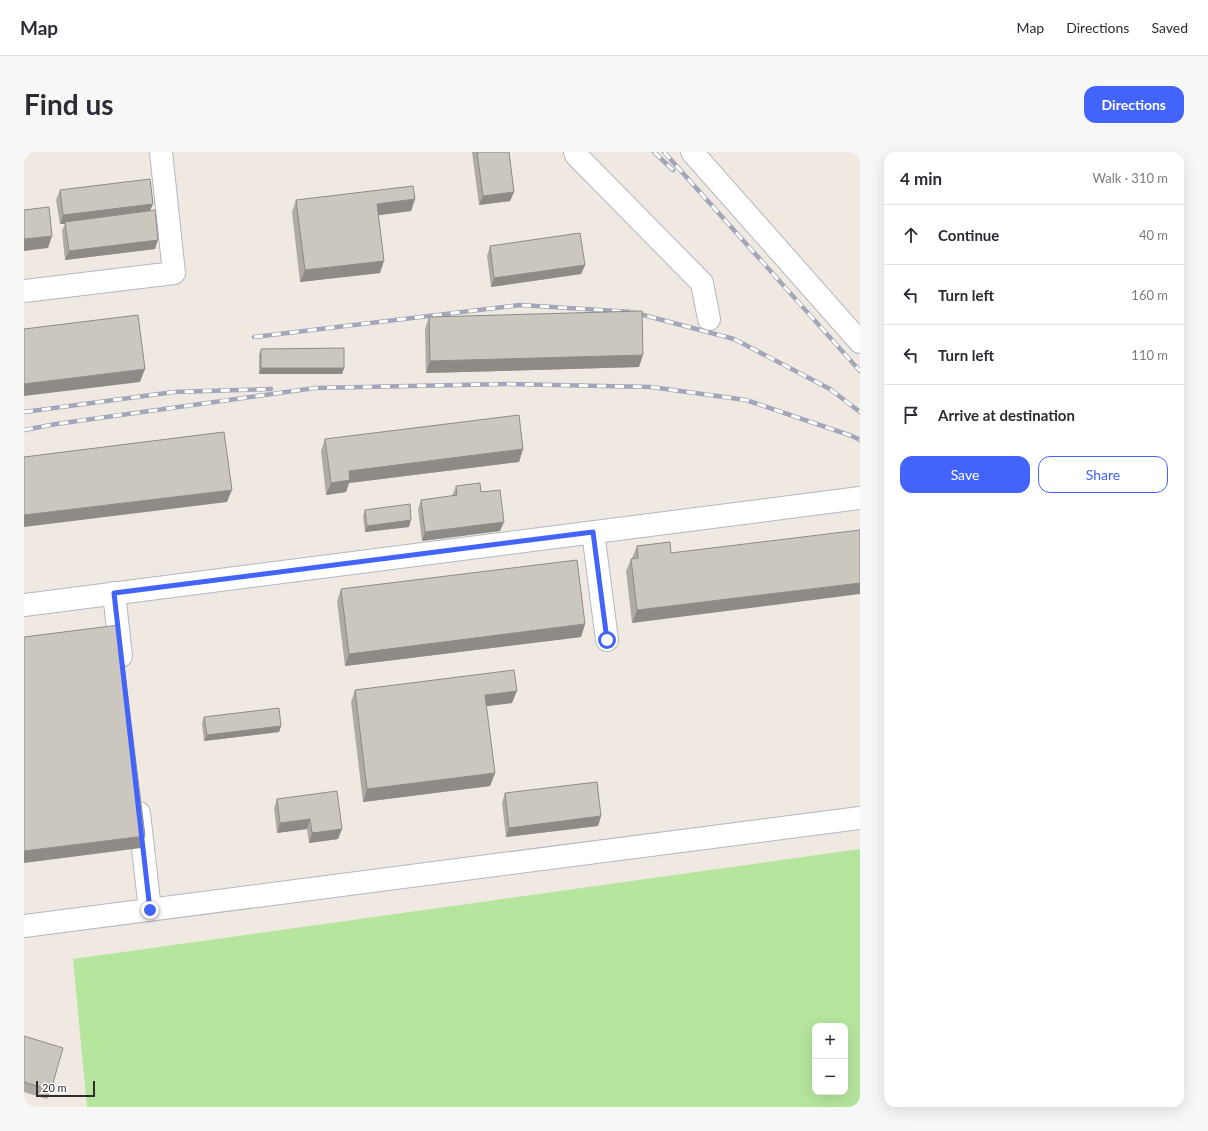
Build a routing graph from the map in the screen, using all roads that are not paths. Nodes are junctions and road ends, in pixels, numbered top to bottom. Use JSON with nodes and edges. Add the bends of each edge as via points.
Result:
{"nodes":[{"id":1,"x":161,"y":152,"type":"edge"},
{"id":2,"x":575,"y":152,"type":"edge"},
{"id":3,"x":692,"y":152,"type":"edge"},
{"id":4,"x":24,"y":291,"type":"edge"},
{"id":5,"x":709,"y":319,"type":"dead end"},
{"id":6,"x":860,"y":342,"type":"edge"},
{"id":7,"x":860,"y":498,"type":"edge"},
{"id":8,"x":593,"y":532,"type":"junction"},
{"id":9,"x":114,"y":593,"type":"junction"},
{"id":10,"x":24,"y":605,"type":"edge"},
{"id":11,"x":607,"y":640,"type":"dead end"},
{"id":12,"x":123,"y":672,"type":"edge"},
{"id":13,"x":136,"y":791,"type":"edge"},
{"id":14,"x":860,"y":818,"type":"edge"},
{"id":15,"x":150,"y":910,"type":"junction"},
{"id":16,"x":24,"y":926,"type":"edge"}],
"edges":[{"from":1,"to":4,"type":"lane","via":[[174,273]]},
{"from":2,"to":5,"type":"lane","via":[[576,156],[702,283]]},
{"from":3,"to":6,"type":"lane"},
{"from":7,"to":8,"type":"lane"},
{"from":8,"to":9,"type":"lane"},
{"from":8,"to":11,"type":"lane"},
{"from":9,"to":10,"type":"lane"},
{"from":9,"to":12,"type":"lane"},
{"from":13,"to":15,"type":"lane"},
{"from":14,"to":15,"type":"lane"},
{"from":15,"to":16,"type":"lane"}]}
